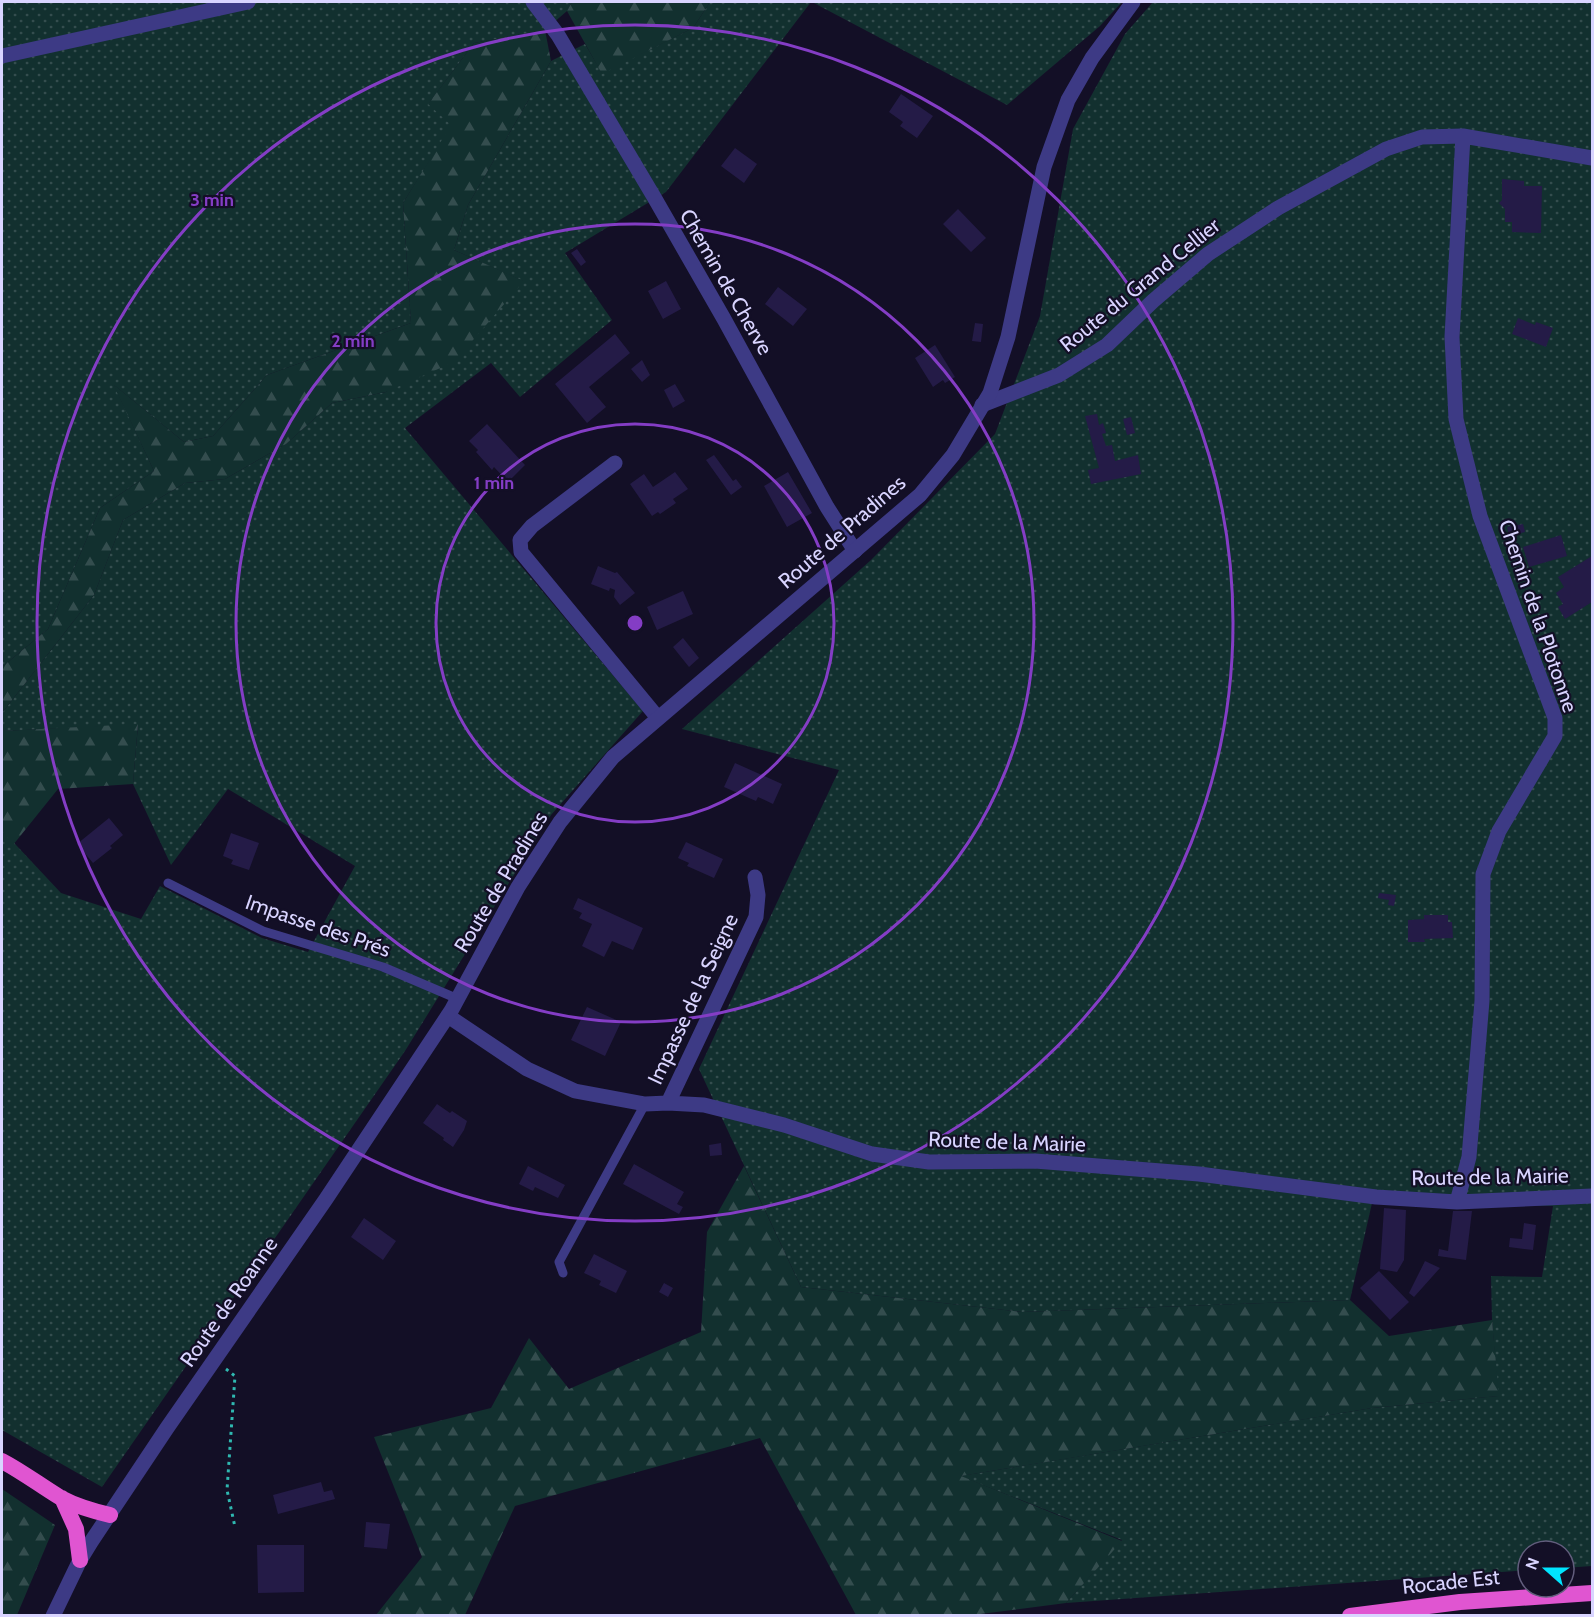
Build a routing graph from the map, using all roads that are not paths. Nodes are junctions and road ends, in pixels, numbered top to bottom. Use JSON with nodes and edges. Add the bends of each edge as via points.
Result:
{"nodes":[{"id":1,"x":248,"y":2,"type":"edge"},
{"id":2,"x":533,"y":2,"type":"edge"},
{"id":3,"x":1133,"y":2,"type":"edge"},
{"id":4,"x":2,"y":56,"type":"edge"},
{"id":5,"x":1462,"y":136,"type":"junction"},
{"id":6,"x":1593,"y":158,"type":"edge"},
{"id":7,"x":982,"y":405,"type":"junction"},
{"id":8,"x":615,"y":462,"type":"dead end"},
{"id":9,"x":855,"y":551,"type":"junction"},
{"id":10,"x":658,"y":717,"type":"junction"},
{"id":11,"x":755,"y":877,"type":"dead end"},
{"id":12,"x":168,"y":883,"type":"dead end"},
{"id":13,"x":458,"y":999,"type":"junction"},
{"id":14,"x":448,"y":1016,"type":"junction"},
{"id":15,"x":668,"y":1103,"type":"junction"},
{"id":16,"x":645,"y":1104,"type":"junction"},
{"id":17,"x":1593,"y":1196,"type":"edge"},
{"id":18,"x":1457,"y":1202,"type":"junction"},
{"id":19,"x":563,"y":1273,"type":"dead end"},
{"id":20,"x":2,"y":1461,"type":"edge"},
{"id":21,"x":62,"y":1498,"type":"junction"},
{"id":22,"x":110,"y":1515,"type":"junction"},
{"id":23,"x":80,"y":1560,"type":"junction"},
{"id":24,"x":1593,"y":1593,"type":"edge"},
{"id":25,"x":54,"y":1614,"type":"edge"},
{"id":26,"x":1350,"y":1616,"type":"edge"}],
"edges":[{"from":1,"to":4,"type":"street"},
{"from":2,"to":9,"type":"street","name":"Chemin de Cherve","via":[[558,35],[724,318]]},
{"from":3,"to":7,"type":"street","name":"Route de Pradines","via":[[1092,57],[1068,100],[1044,167],[1008,337],[990,393]]},
{"from":5,"to":6,"type":"street","name":"Route du Grand Cellier"},
{"from":5,"to":7,"type":"street","name":"Route du Grand Cellier","via":[[1422,137],[1386,149],[1278,208],[1208,254],[1107,345],[1059,375]]},
{"from":5,"to":18,"type":"street","name":"Chemin de la Plotonne","via":[[1452,338],[1456,419],[1480,516],[1555,718],[1555,736],[1499,831],[1483,874],[1482,1001],[1469,1157]]},
{"from":7,"to":9,"type":"street","name":"Route de Pradines","via":[[953,456],[920,495]]},
{"from":8,"to":10,"type":"street","via":[[532,526],[520,540],[521,552]]},
{"from":9,"to":10,"type":"street","name":"Route de Pradines"},
{"from":10,"to":13,"type":"street","name":"Route de Pradines","via":[[612,757],[560,822],[518,887]]},
{"from":11,"to":15,"type":"street","name":"Impasse de la Seigne","via":[[756,917]]},
{"from":12,"to":13,"type":"lane","name":"Impasse des Prés","via":[[263,931],[383,967]]},
{"from":13,"to":14,"type":"street","name":"Route de Pradines"},
{"from":14,"to":16,"type":"street","name":"Route de la Mairie","via":[[527,1069],[575,1090]]},
{"from":14,"to":22,"type":"street","name":"Route de Roanne"},
{"from":15,"to":16,"type":"street","name":"Route de la Mairie"},
{"from":15,"to":18,"type":"street","name":"Route de la Mairie","via":[[704,1105],[784,1125],[872,1154],[929,1162],[1035,1161]]},
{"from":16,"to":19,"type":"lane","via":[[559,1262]]},
{"from":17,"to":18,"type":"street","name":"Route de la Mairie"},
{"from":20,"to":21,"type":"highway"},
{"from":21,"to":22,"type":"highway"},
{"from":21,"to":23,"type":"highway","via":[[76,1529]]},
{"from":22,"to":23,"type":"street","name":"Route de Roanne"},
{"from":23,"to":25,"type":"street","name":"Route de Roanne"},
{"from":24,"to":26,"type":"highway","name":"Rocade Est","via":[[1460,1602]]}]}
